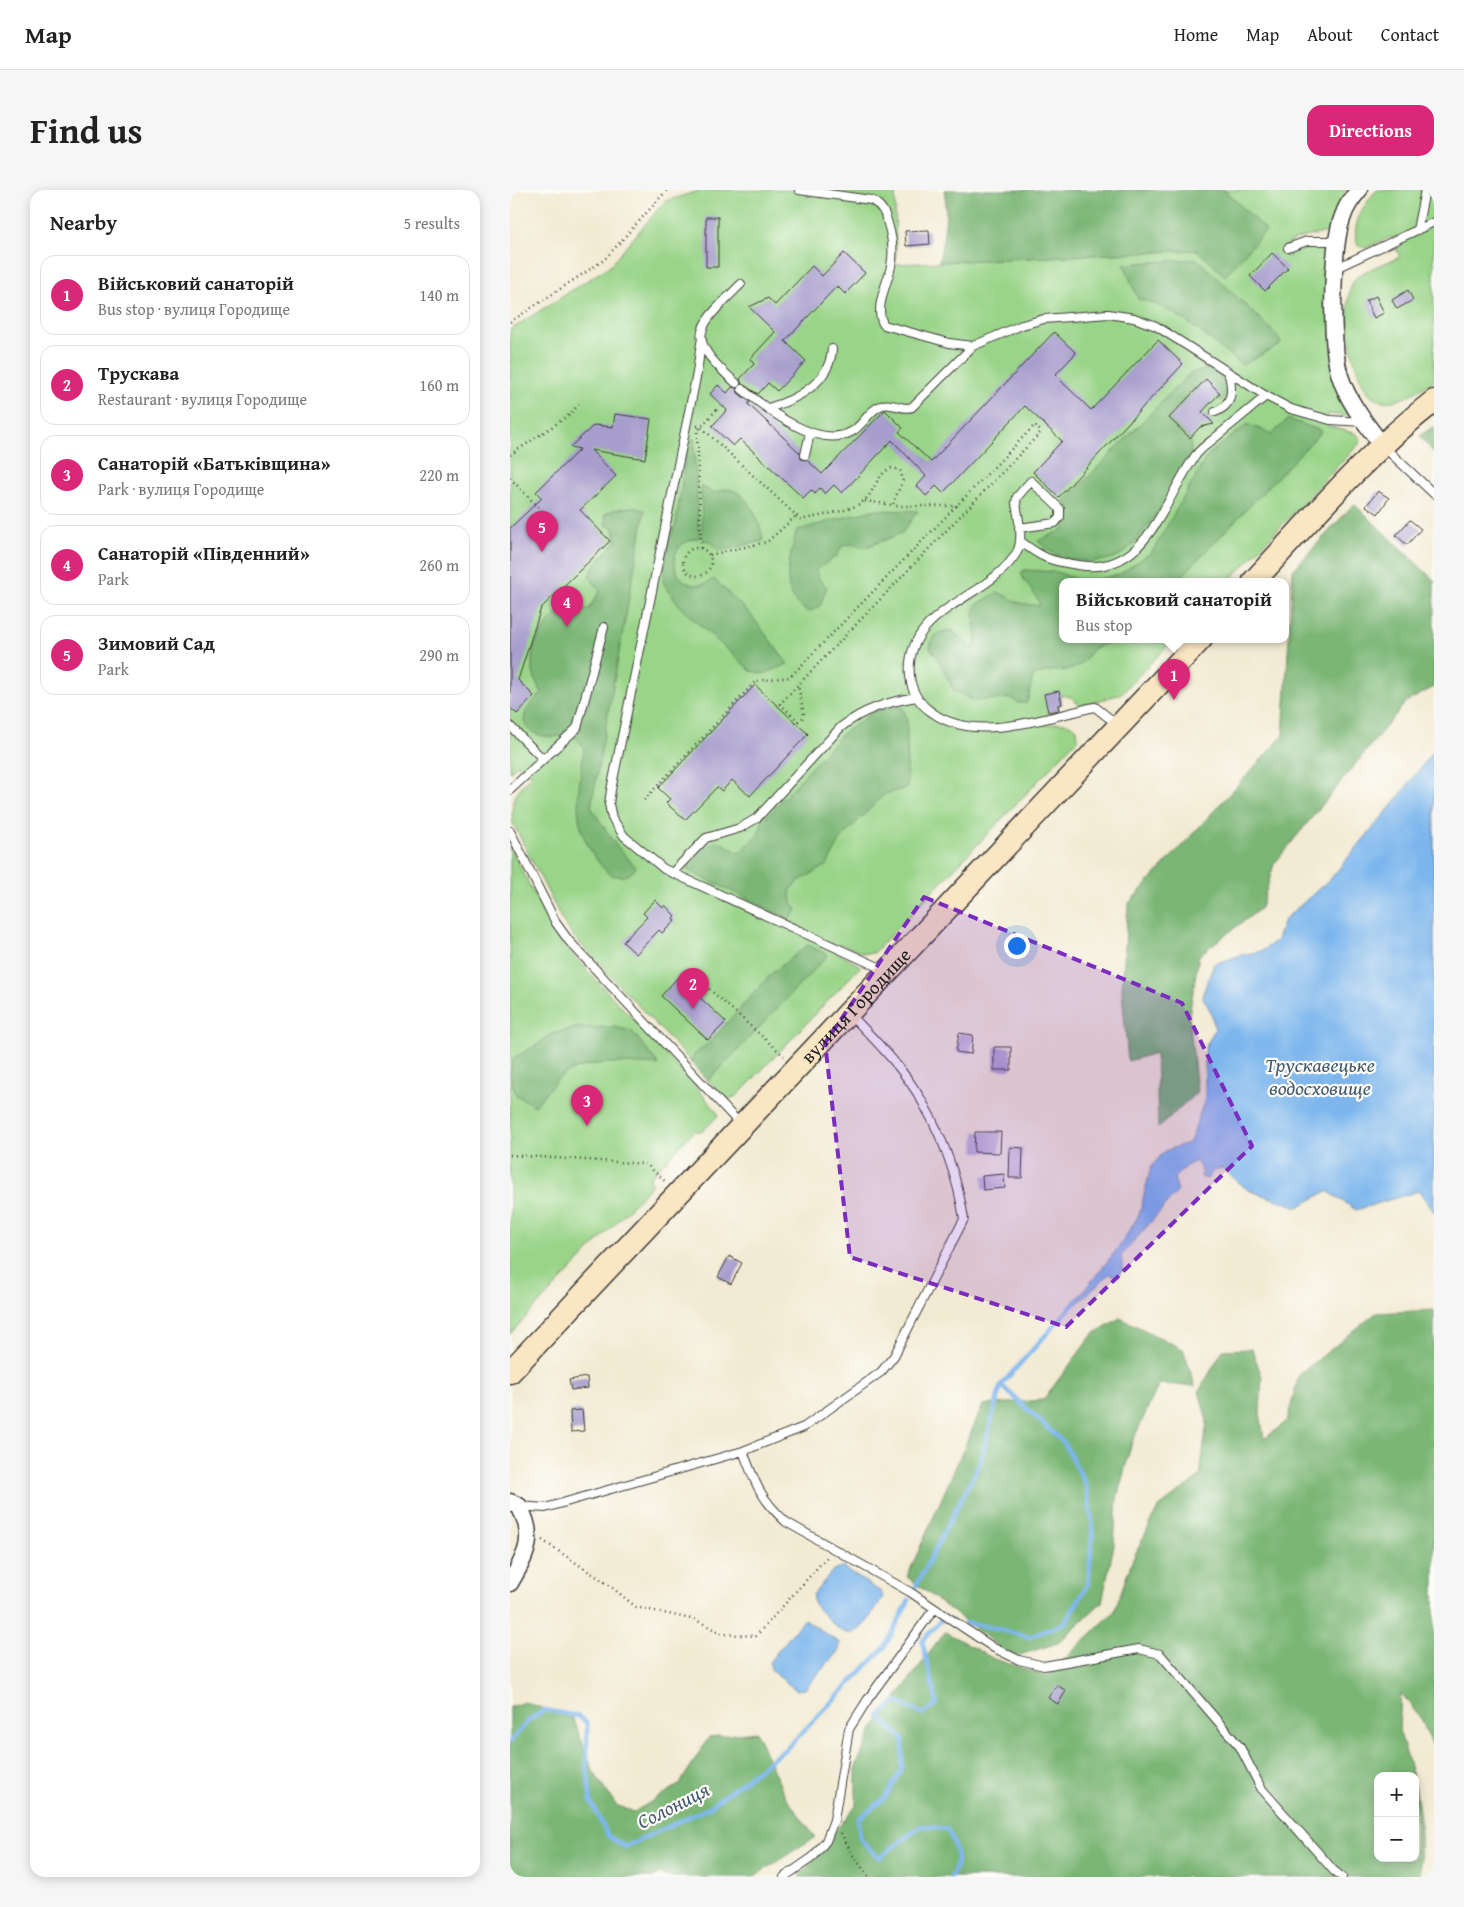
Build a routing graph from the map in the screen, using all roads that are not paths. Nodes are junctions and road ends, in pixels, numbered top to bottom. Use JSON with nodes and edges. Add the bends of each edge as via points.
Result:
{"nodes":[{"id":1,"x":798,"y":190,"type":"edge"},
{"id":2,"x":1359,"y":190,"type":"edge"},
{"id":3,"x":1425,"y":190,"type":"edge"},
{"id":4,"x":1434,"y":222,"type":"edge"},
{"id":5,"x":1417,"y":230,"type":"junction"},
{"id":6,"x":1337,"y":241,"type":"junction"},
{"id":7,"x":1288,"y":248,"type":"dead end"},
{"id":8,"x":1334,"y":269,"type":"junction"},
{"id":9,"x":741,"y":284,"type":"dead end"},
{"id":10,"x":701,"y":343,"type":"junction"},
{"id":11,"x":973,"y":346,"type":"junction"},
{"id":12,"x":832,"y":349,"type":"dead end"},
{"id":13,"x":1228,"y":372,"type":"junction"},
{"id":14,"x":736,"y":383,"type":"dead end"},
{"id":15,"x":742,"y":389,"type":"dead end"},
{"id":16,"x":1266,"y":396,"type":"junction"},
{"id":17,"x":1434,"y":401,"type":"edge"},
{"id":18,"x":768,"y":408,"type":"junction"},
{"id":19,"x":1216,"y":412,"type":"dead end"},
{"id":20,"x":1365,"y":422,"type":"junction"},
{"id":21,"x":810,"y":433,"type":"junction"},
{"id":22,"x":1382,"y":445,"type":"junction"},
{"id":23,"x":805,"y":455,"type":"dead end"},
{"id":24,"x":1434,"y":494,"type":"edge"},
{"id":25,"x":1019,"y":528,"type":"junction"},
{"id":26,"x":1020,"y":541,"type":"junction"},
{"id":27,"x":1257,"y":578,"type":"edge"},
{"id":28,"x":604,"y":627,"type":"dead end"},
{"id":29,"x":1196,"y":643,"type":"edge"},
{"id":30,"x":916,"y":697,"type":"junction"},
{"id":31,"x":510,"y":726,"type":"edge"},
{"id":32,"x":1120,"y":726,"type":"junction"},
{"id":33,"x":543,"y":759,"type":"junction"},
{"id":34,"x":510,"y":790,"type":"edge"},
{"id":35,"x":510,"y":831,"type":"edge"},
{"id":36,"x":672,"y":873,"type":"junction"},
{"id":37,"x":888,"y":971,"type":"junction"},
{"id":38,"x":849,"y":1013,"type":"junction"},
{"id":39,"x":741,"y":1126,"type":"junction"},
{"id":40,"x":510,"y":1372,"type":"edge"},
{"id":41,"x":743,"y":1451,"type":"junction"},
{"id":42,"x":515,"y":1504,"type":"edge"},
{"id":43,"x":510,"y":1583,"type":"edge"},
{"id":44,"x":934,"y":1609,"type":"junction"},
{"id":45,"x":784,"y":1877,"type":"edge"},
{"id":46,"x":1342,"y":1877,"type":"edge"}],
"edges":[{"from":1,"to":11,"type":"lane","via":[[871,200],[886,214],[892,239],[892,264],[879,314],[884,325],[948,343]]},
{"from":2,"to":6,"type":"street","via":[[1342,216]]},
{"from":3,"to":5,"type":"lane"},
{"from":4,"to":5,"type":"lane"},
{"from":5,"to":8,"type":"lane"},
{"from":6,"to":7,"type":"lane","via":[[1307,241]]},
{"from":6,"to":8,"type":"street"},
{"from":8,"to":20,"type":"street","via":[[1337,364],[1352,402]]},
{"from":9,"to":10,"type":"lane","via":[[704,323]]},
{"from":10,"to":14,"type":"lane","via":[[710,358]]},
{"from":10,"to":36,"type":"lane","via":[[698,373],[610,804],[612,818],[624,836]]},
{"from":11,"to":13,"type":"lane","via":[[1044,319],[1108,314],[1156,326]]},
{"from":11,"to":21,"type":"lane","via":[[912,407],[885,404],[850,432],[829,436]]},
{"from":12,"to":18,"type":"lane","via":[[820,380],[792,399]]},
{"from":13,"to":16,"type":"lane"},
{"from":13,"to":19,"type":"lane","via":[[1230,400]]},
{"from":15,"to":18,"type":"lane"},
{"from":16,"to":20,"type":"lane","via":[[1291,409],[1330,420]]},
{"from":16,"to":26,"type":"lane","via":[[1197,453],[1150,533],[1124,560],[1090,567],[1060,562],[1040,557]]},
{"from":17,"to":22,"type":"street"},
{"from":18,"to":21,"type":"lane"},
{"from":20,"to":22,"type":"street"},
{"from":21,"to":23,"type":"lane"},
{"from":22,"to":24,"type":"lane"},
{"from":22,"to":27,"type":"street"},
{"from":25,"to":25,"type":"lane","via":[[1017,497],[1030,481],[1060,509],[1060,517],[1055,524]]},
{"from":25,"to":26,"type":"lane"},
{"from":26,"to":30,"type":"lane","via":[[1018,550],[1004,568],[940,615],[918,638],[911,653],[909,671]]},
{"from":28,"to":33,"type":"lane","via":[[577,728]]},
{"from":29,"to":32,"type":"street","name":"вулиця Городище"},
{"from":30,"to":32,"type":"lane","via":[[940,718],[973,728],[992,729],[1095,706]]},
{"from":30,"to":36,"type":"lane","via":[[872,707],[855,716],[753,821],[706,838]]},
{"from":31,"to":33,"type":"lane"},
{"from":32,"to":37,"type":"street","name":"вулиця Городище"},
{"from":33,"to":34,"type":"lane"},
{"from":35,"to":39,"type":"lane","via":[[568,941]]},
{"from":36,"to":37,"type":"lane"},
{"from":37,"to":38,"type":"street","name":"вулиця Городище"},
{"from":38,"to":39,"type":"street","name":"вулиця Городище"},
{"from":38,"to":41,"type":"lane","via":[[903,1073],[923,1103],[943,1145],[964,1219],[894,1356],[881,1372],[804,1427]]},
{"from":39,"to":40,"type":"street","name":"вулиця Городище"},
{"from":41,"to":42,"type":"lane","via":[[546,1508]]},
{"from":41,"to":44,"type":"lane","via":[[757,1489],[769,1507],[786,1522]]},
{"from":42,"to":43,"type":"street","via":[[528,1530],[529,1544]]},
{"from":44,"to":45,"type":"lane","via":[[849,1728],[834,1820],[826,1842],[813,1857]]},
{"from":44,"to":46,"type":"lane","via":[[994,1648],[1019,1660],[1044,1666],[1139,1649],[1160,1654],[1240,1747],[1261,1788]]}]}
